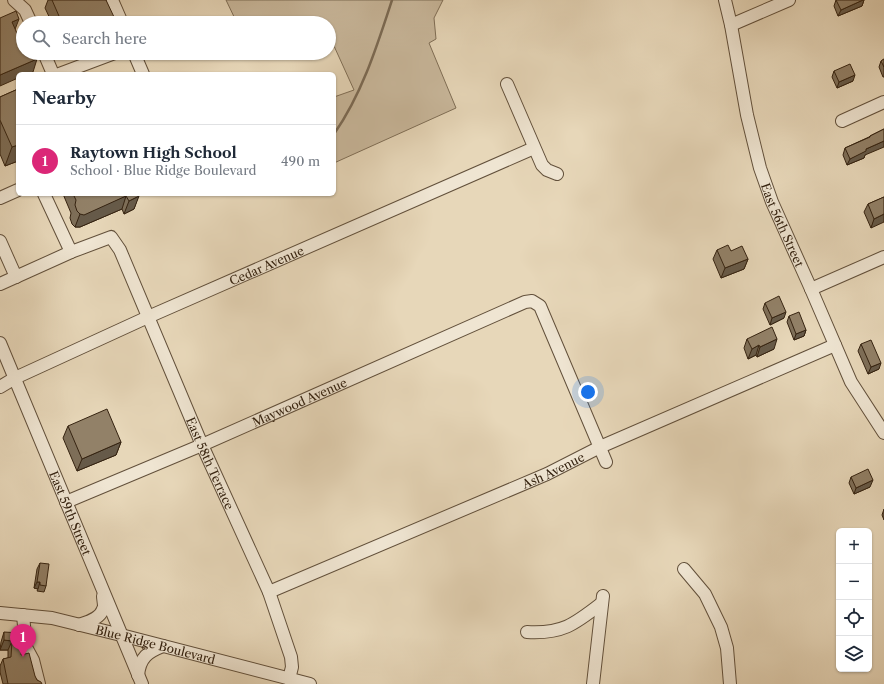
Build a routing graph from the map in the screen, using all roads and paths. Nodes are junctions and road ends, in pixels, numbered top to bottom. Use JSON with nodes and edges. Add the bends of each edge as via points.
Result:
{"nodes":[{"id":1,"x":14,"y":0,"type":"edge"},
{"id":2,"x":112,"y":0,"type":"edge"},
{"id":3,"x":725,"y":0,"type":"edge"},
{"id":4,"x":789,"y":0,"type":"edge"},
{"id":5,"x":28,"y":16,"type":"edge"},
{"id":6,"x":119,"y":16,"type":"edge"},
{"id":7,"x":731,"y":25,"type":"junction"},
{"id":8,"x":47,"y":60,"type":"edge"},
{"id":9,"x":96,"y":60,"type":"edge"},
{"id":10,"x":137,"y":60,"type":"edge"},
{"id":11,"x":52,"y":72,"type":"edge"},
{"id":12,"x":64,"y":72,"type":"edge"},
{"id":13,"x":142,"y":72,"type":"edge"},
{"id":14,"x":507,"y":84,"type":"dead end"},
{"id":15,"x":884,"y":102,"type":"edge"},
{"id":16,"x":842,"y":121,"type":"dead end"},
{"id":17,"x":534,"y":148,"type":"junction"},
{"id":18,"x":557,"y":174,"type":"dead end"},
{"id":19,"x":16,"y":191,"type":"edge"},
{"id":20,"x":45,"y":196,"type":"edge"},
{"id":21,"x":0,"y":198,"type":"edge"},
{"id":22,"x":0,"y":241,"type":"edge"},
{"id":23,"x":71,"y":252,"type":"junction"},
{"id":24,"x":884,"y":257,"type":"edge"},
{"id":25,"x":16,"y":277,"type":"junction"},
{"id":26,"x":0,"y":284,"type":"edge"},
{"id":27,"x":811,"y":289,"type":"junction"},
{"id":28,"x":148,"y":316,"type":"junction"},
{"id":29,"x":835,"y":345,"type":"junction"},
{"id":30,"x":1,"y":348,"type":"edge"},
{"id":31,"x":15,"y":378,"type":"junction"},
{"id":32,"x":0,"y":387,"type":"edge"},
{"id":33,"x":880,"y":418,"type":"edge"},
{"id":34,"x":884,"y":433,"type":"edge"},
{"id":35,"x":202,"y":445,"type":"junction"},
{"id":36,"x":600,"y":447,"type":"junction"},
{"id":37,"x":606,"y":462,"type":"dead end"},
{"id":38,"x":66,"y":502,"type":"junction"},
{"id":39,"x":684,"y":569,"type":"dead end"},
{"id":40,"x":103,"y":591,"type":"junction"},
{"id":41,"x":269,"y":592,"type":"junction"},
{"id":42,"x":0,"y":613,"type":"edge"},
{"id":43,"x":23,"y":615,"type":"junction"},
{"id":44,"x":79,"y":625,"type":"junction"},
{"id":45,"x":527,"y":632,"type":"dead end"},
{"id":46,"x":121,"y":635,"type":"junction"},
{"id":47,"x":164,"y":646,"type":"junction"},
{"id":48,"x":140,"y":679,"type":"edge"},
{"id":49,"x":289,"y":679,"type":"junction"},
{"id":50,"x":39,"y":684,"type":"edge"},
{"id":51,"x":310,"y":684,"type":"edge"},
{"id":52,"x":593,"y":684,"type":"edge"},
{"id":53,"x":730,"y":684,"type":"edge"}],
"edges":[{"from":1,"to":5,"type":"street"},
{"from":2,"to":6,"type":"street"},
{"from":3,"to":7,"type":"street","name":"East 56th Street"},
{"from":4,"to":7,"type":"street"},
{"from":7,"to":27,"type":"street","name":"East 56th Street","via":[[747,115],[760,168],[772,202]]},
{"from":8,"to":11,"type":"street"},
{"from":9,"to":12,"type":"street"},
{"from":10,"to":13,"type":"street"},
{"from":14,"to":17,"type":"street"},
{"from":15,"to":16,"type":"street"},
{"from":17,"to":18,"type":"street","via":[[542,165]]},
{"from":17,"to":28,"type":"street","name":"Cedar Avenue"},
{"from":19,"to":21,"type":"street"},
{"from":20,"to":23,"type":"street"},
{"from":22,"to":25,"type":"street"},
{"from":23,"to":25,"type":"street"},
{"from":23,"to":28,"type":"street","name":"East 58th Terrace","via":[[111,237],[120,250]]},
{"from":24,"to":27,"type":"street"},
{"from":25,"to":26,"type":"street"},
{"from":27,"to":29,"type":"street","name":"East 56th Street"},
{"from":28,"to":31,"type":"street","name":"Cedar Avenue"},
{"from":28,"to":35,"type":"street","name":"East 58th Terrace"},
{"from":29,"to":33,"type":"street","name":"East 56th Street","via":[[850,382]]},
{"from":29,"to":36,"type":"street","name":"Ash Avenue"},
{"from":30,"to":31,"type":"street","name":"East 59th Street"},
{"from":31,"to":32,"type":"street","name":"Cedar Avenue"},
{"from":31,"to":38,"type":"street","name":"East 59th Street"},
{"from":33,"to":34,"type":"street","name":"East 56th Street"},
{"from":35,"to":36,"type":"street","name":"Maywood Avenue","via":[[532,301],[540,306]]},
{"from":35,"to":38,"type":"street","name":"Maywood Avenue"},
{"from":35,"to":41,"type":"street","name":"East 58th Terrace"},
{"from":36,"to":37,"type":"street"},
{"from":36,"to":41,"type":"street","name":"Ash Avenue","via":[[547,474]]},
{"from":38,"to":40,"type":"street","name":"East 59th Street"},
{"from":39,"to":53,"type":"street","via":[[705,594],[721,627],[727,648]]},
{"from":40,"to":44,"type":"street","via":[[104,609],[98,617]]},
{"from":40,"to":46,"type":"street","name":"East 59th Street"},
{"from":41,"to":49,"type":"street","name":"East 58th Terrace","via":[[291,657]]},
{"from":42,"to":43,"type":"street","name":"Blue Ridge Boulevard"},
{"from":43,"to":44,"type":"street","name":"Blue Ridge Boulevard","via":[[52,618]]},
{"from":43,"to":50,"type":"street","via":[[26,647],[33,660]]},
{"from":44,"to":46,"type":"street","name":"Blue Ridge Boulevard"},
{"from":45,"to":52,"type":"street","via":[[545,633],[562,629],[580,620],[603,599]]},
{"from":46,"to":47,"type":"street","name":"Blue Ridge Boulevard"},
{"from":46,"to":48,"type":"street","name":"East 59th Street"},
{"from":47,"to":48,"type":"street","via":[[144,657],[139,665]]},
{"from":47,"to":49,"type":"street","name":"Blue Ridge Boulevard"},
{"from":49,"to":51,"type":"street","name":"Blue Ridge Boulevard"}]}
